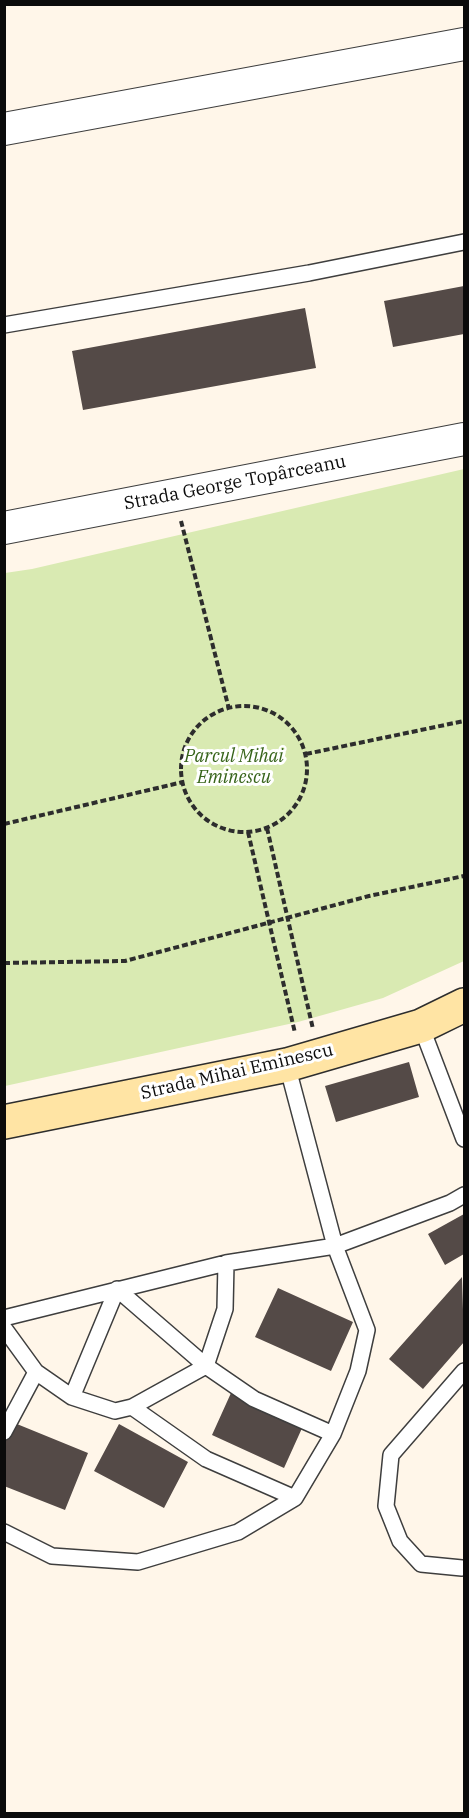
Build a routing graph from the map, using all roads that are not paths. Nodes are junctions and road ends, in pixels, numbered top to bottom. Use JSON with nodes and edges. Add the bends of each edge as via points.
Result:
{"nodes":[{"id":1,"x":465,"y":44,"type":"edge"},
{"id":2,"x":4,"y":129,"type":"edge"},
{"id":3,"x":465,"y":242,"type":"edge"},
{"id":4,"x":4,"y":325,"type":"edge"},
{"id":5,"x":465,"y":439,"type":"edge"},
{"id":6,"x":4,"y":528,"type":"edge"},
{"id":7,"x":465,"y":1005,"type":"edge"},
{"id":8,"x":421,"y":1026,"type":"junction"},
{"id":9,"x":303,"y":1060,"type":"junction"},
{"id":10,"x":4,"y":1122,"type":"edge"},
{"id":11,"x":465,"y":1140,"type":"edge"},
{"id":12,"x":465,"y":1196,"type":"edge"},
{"id":13,"x":335,"y":1246,"type":"junction"},
{"id":14,"x":226,"y":1263,"type":"junction"},
{"id":15,"x":117,"y":1289,"type":"junction"},
{"id":16,"x":4,"y":1318,"type":"edge"},
{"id":17,"x":4,"y":1328,"type":"edge"},
{"id":18,"x":206,"y":1366,"type":"junction"},
{"id":19,"x":465,"y":1371,"type":"edge"},
{"id":20,"x":36,"y":1372,"type":"junction"},
{"id":21,"x":72,"y":1397,"type":"junction"},
{"id":22,"x":132,"y":1407,"type":"junction"},
{"id":23,"x":4,"y":1432,"type":"edge"},
{"id":24,"x":333,"y":1434,"type":"junction"},
{"id":25,"x":295,"y":1498,"type":"junction"},
{"id":26,"x":4,"y":1532,"type":"edge"},
{"id":27,"x":462,"y":1568,"type":"dead end"}],
"edges":[{"from":1,"to":2,"type":"street"},
{"from":3,"to":4,"type":"lane"},
{"from":5,"to":6,"type":"street","name":"Strada George Topârceanu"},
{"from":7,"to":8,"type":"main road","name":"Strada Mihai Eminescu"},
{"from":8,"to":9,"type":"main road","name":"Strada Mihai Eminescu"},
{"from":8,"to":11,"type":"lane"},
{"from":9,"to":10,"type":"main road","name":"Strada Mihai Eminescu"},
{"from":9,"to":13,"type":"lane"},
{"from":12,"to":13,"type":"lane"},
{"from":13,"to":14,"type":"lane"},
{"from":13,"to":24,"type":"lane","via":[[367,1330],[358,1371]]},
{"from":14,"to":15,"type":"lane"},
{"from":14,"to":18,"type":"lane","via":[[225,1309]]},
{"from":15,"to":16,"type":"lane"},
{"from":15,"to":18,"type":"lane"},
{"from":15,"to":21,"type":"lane"},
{"from":17,"to":20,"type":"lane"},
{"from":18,"to":22,"type":"lane"},
{"from":18,"to":24,"type":"lane","via":[[254,1399]]},
{"from":19,"to":27,"type":"lane","via":[[391,1455],[386,1506],[400,1542],[421,1564]]},
{"from":20,"to":21,"type":"lane"},
{"from":20,"to":23,"type":"lane"},
{"from":21,"to":22,"type":"lane","via":[[115,1410]]},
{"from":22,"to":25,"type":"lane","via":[[206,1459]]},
{"from":24,"to":25,"type":"lane"},
{"from":25,"to":26,"type":"lane","via":[[238,1532],[138,1562],[52,1556]]}]}
